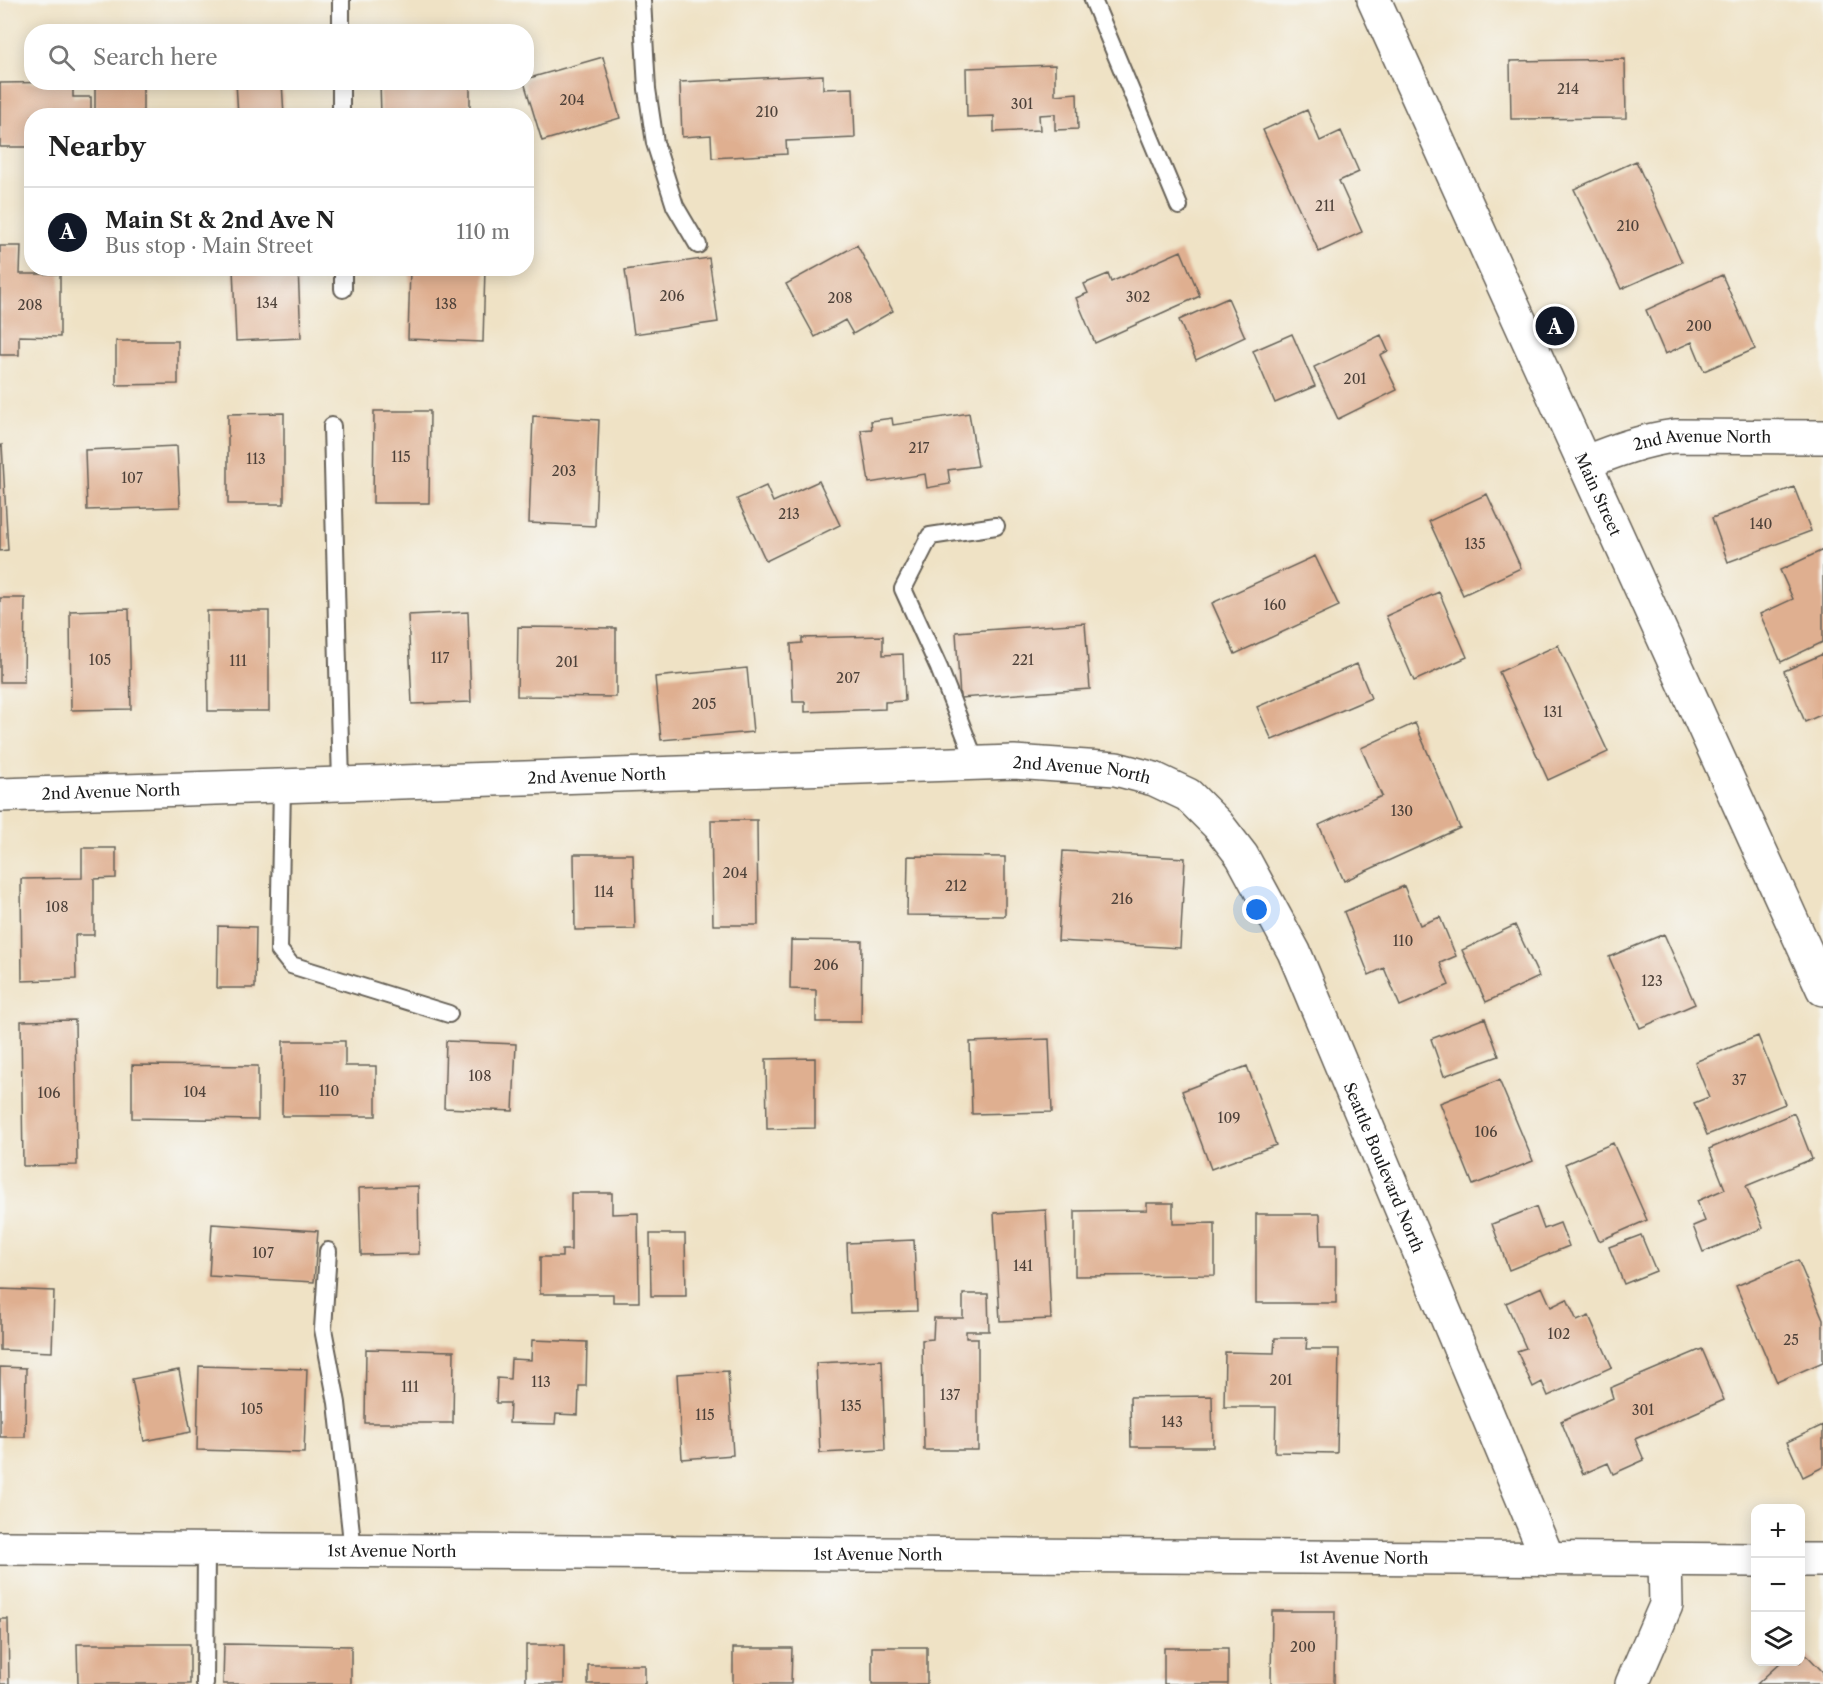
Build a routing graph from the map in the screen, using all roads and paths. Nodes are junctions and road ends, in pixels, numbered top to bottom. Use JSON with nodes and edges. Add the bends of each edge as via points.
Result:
{"nodes":[{"id":1,"x":340,"y":0,"type":"edge"},
{"id":2,"x":642,"y":0,"type":"edge"},
{"id":3,"x":1093,"y":0,"type":"edge"},
{"id":4,"x":1374,"y":0,"type":"edge"},
{"id":5,"x":341,"y":24,"type":"edge"},
{"id":6,"x":341,"y":90,"type":"edge"},
{"id":7,"x":341,"y":108,"type":"edge"},
{"id":8,"x":1179,"y":206,"type":"dead end"},
{"id":9,"x":698,"y":245,"type":"dead end"},
{"id":10,"x":343,"y":276,"type":"edge"},
{"id":11,"x":343,"y":289,"type":"dead end"},
{"id":12,"x":332,"y":426,"type":"dead end"},
{"id":13,"x":1823,"y":437,"type":"edge"},
{"id":14,"x":1584,"y":463,"type":"junction"},
{"id":15,"x":996,"y":526,"type":"dead end"},
{"id":16,"x":976,"y":764,"type":"junction"},
{"id":17,"x":341,"y":784,"type":"junction"},
{"id":18,"x":282,"y":786,"type":"junction"},
{"id":19,"x":0,"y":795,"type":"edge"},
{"id":20,"x":1188,"y":795,"type":"joint"},
{"id":21,"x":1823,"y":989,"type":"edge"},
{"id":22,"x":449,"y":1014,"type":"dead end"},
{"id":23,"x":328,"y":1251,"type":"dead end"},
{"id":24,"x":0,"y":1548,"type":"edge"},
{"id":25,"x":206,"y":1550,"type":"junction"},
{"id":26,"x":353,"y":1551,"type":"junction"},
{"id":27,"x":1548,"y":1559,"type":"junction"},
{"id":28,"x":1665,"y":1560,"type":"junction"},
{"id":29,"x":1751,"y":1560,"type":"edge"},
{"id":30,"x":1805,"y":1560,"type":"edge"},
{"id":31,"x":1823,"y":1560,"type":"edge"},
{"id":32,"x":205,"y":1684,"type":"edge"},
{"id":33,"x":1632,"y":1684,"type":"edge"}],
"edges":[{"from":1,"to":5,"type":"lane"},
{"from":2,"to":9,"type":"lane","via":[[647,89],[655,143],[675,206]]},
{"from":3,"to":8,"type":"lane"},
{"from":4,"to":14,"type":"street","name":"Main Street"},
{"from":6,"to":7,"type":"lane"},
{"from":10,"to":11,"type":"lane"},
{"from":12,"to":17,"type":"lane"},
{"from":13,"to":14,"type":"street","name":"2nd Avenue North","via":[[1655,438]]},
{"from":14,"to":21,"type":"street","name":"Main Street"},
{"from":15,"to":16,"type":"lane","via":[[930,536],[903,589]]},
{"from":16,"to":17,"type":"street","name":"2nd Avenue North"},
{"from":16,"to":20,"type":"street","name":"2nd Avenue North","via":[[1014,762],[1116,769],[1154,779]]},
{"from":17,"to":18,"type":"street","name":"2nd Avenue North"},
{"from":18,"to":19,"type":"street","name":"2nd Avenue North"},
{"from":18,"to":22,"type":"lane","via":[[279,950],[291,965]]},
{"from":20,"to":27,"type":"street","name":"Seattle Boulevard North","via":[[1242,856],[1294,952]]},
{"from":23,"to":26,"type":"lane","via":[[323,1329],[337,1403]]},
{"from":24,"to":25,"type":"street","name":"1st Avenue North"},
{"from":25,"to":26,"type":"street","name":"1st Avenue North"},
{"from":25,"to":32,"type":"lane"},
{"from":26,"to":27,"type":"street","name":"1st Avenue North"},
{"from":27,"to":28,"type":"street","name":"1st Avenue North"},
{"from":28,"to":29,"type":"street","name":"1st Avenue North"},
{"from":28,"to":33,"type":"street","via":[[1666,1605]]},
{"from":30,"to":31,"type":"street"}]}
